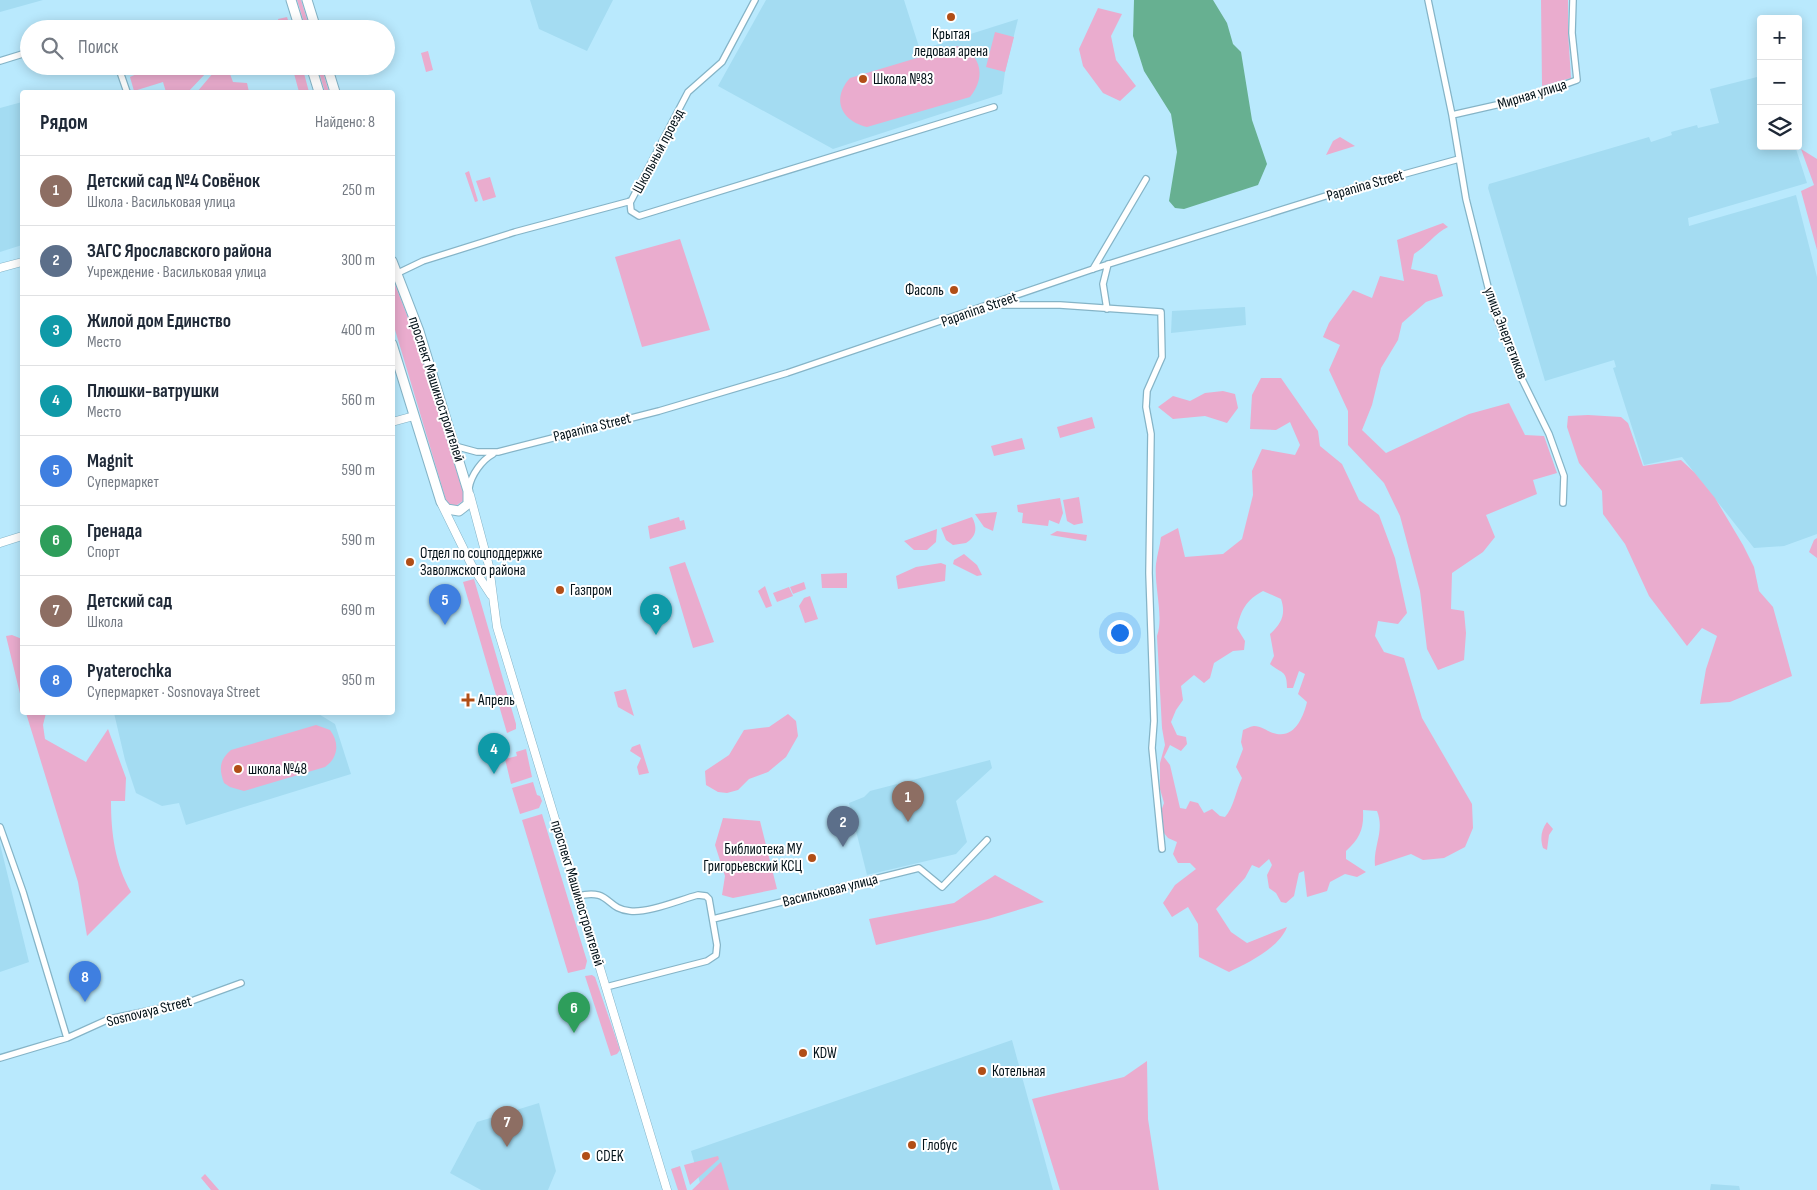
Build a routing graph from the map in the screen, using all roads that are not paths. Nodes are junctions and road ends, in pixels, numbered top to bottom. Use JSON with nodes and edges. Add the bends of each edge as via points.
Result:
{"nodes":[{"id":1,"x":291,"y":0,"type":"edge"},
{"id":2,"x":307,"y":0,"type":"edge"},
{"id":3,"x":756,"y":0,"type":"edge"},
{"id":4,"x":1428,"y":0,"type":"edge"},
{"id":5,"x":1573,"y":0,"type":"edge"},
{"id":6,"x":297,"y":20,"type":"edge"},
{"id":7,"x":313,"y":20,"type":"edge"},
{"id":8,"x":20,"y":55,"type":"edge"},
{"id":9,"x":0,"y":61,"type":"edge"},
{"id":10,"x":121,"y":75,"type":"edge"},
{"id":11,"x":314,"y":75,"type":"edge"},
{"id":12,"x":330,"y":75,"type":"edge"},
{"id":13,"x":126,"y":90,"type":"edge"},
{"id":14,"x":318,"y":90,"type":"edge"},
{"id":15,"x":334,"y":90,"type":"edge"},
{"id":16,"x":994,"y":107,"type":"dead end"},
{"id":17,"x":1452,"y":115,"type":"junction"},
{"id":18,"x":1459,"y":158,"type":"junction"},
{"id":19,"x":1146,"y":179,"type":"dead end"},
{"id":20,"x":630,"y":202,"type":"junction"},
{"id":21,"x":20,"y":263,"type":"edge"},
{"id":22,"x":1108,"y":264,"type":"junction"},
{"id":23,"x":395,"y":266,"type":"edge"},
{"id":24,"x":0,"y":268,"type":"edge"},
{"id":25,"x":1093,"y":269,"type":"junction"},
{"id":26,"x":398,"y":272,"type":"junction"},
{"id":27,"x":989,"y":305,"type":"junction"},
{"id":28,"x":1107,"y":309,"type":"junction"},
{"id":29,"x":395,"y":354,"type":"edge"},
{"id":30,"x":414,"y":416,"type":"junction"},
{"id":31,"x":395,"y":421,"type":"edge"},
{"id":32,"x":455,"y":446,"type":"junction"},
{"id":33,"x":498,"y":452,"type":"junction"},
{"id":34,"x":468,"y":491,"type":"junction"},
{"id":35,"x":441,"y":502,"type":"junction"},
{"id":36,"x":1563,"y":503,"type":"dead end"},
{"id":37,"x":20,"y":537,"type":"edge"},
{"id":38,"x":0,"y":543,"type":"edge"},
{"id":39,"x":492,"y":595,"type":"junction"},
{"id":40,"x":0,"y":827,"type":"edge"},
{"id":41,"x":986,"y":840,"type":"dead end"},
{"id":42,"x":1162,"y":849,"type":"dead end"},
{"id":43,"x":578,"y":896,"type":"junction"},
{"id":44,"x":713,"y":920,"type":"junction"},
{"id":45,"x":241,"y":983,"type":"dead end"},
{"id":46,"x":606,"y":987,"type":"junction"},
{"id":47,"x":66,"y":1038,"type":"junction"},
{"id":48,"x":0,"y":1058,"type":"edge"},
{"id":49,"x":668,"y":1190,"type":"edge"}],
"edges":[{"from":1,"to":6,"type":"main road"},
{"from":2,"to":7,"type":"main road"},
{"from":3,"to":20,"type":"street","name":"Школьный проезд","via":[[722,62],[688,92]]},
{"from":4,"to":17,"type":"street"},
{"from":5,"to":17,"type":"street","name":"Мирная улица","via":[[1572,33],[1577,80],[1527,98]]},
{"from":8,"to":9,"type":"street"},
{"from":10,"to":13,"type":"street"},
{"from":11,"to":14,"type":"main road"},
{"from":12,"to":15,"type":"main road"},
{"from":16,"to":20,"type":"street","via":[[639,216],[632,211]]},
{"from":17,"to":18,"type":"street"},
{"from":18,"to":22,"type":"street","name":"Papanina Street"},
{"from":18,"to":36,"type":"street","name":"улица Энергетиков","via":[[1470,218],[1494,311],[1552,442],[1564,476]]},
{"from":19,"to":25,"type":"street"},
{"from":20,"to":26,"type":"street","name":"Школьный проезд","via":[[514,232]]},
{"from":21,"to":24,"type":"street"},
{"from":22,"to":25,"type":"street","name":"Papanina Street"},
{"from":22,"to":28,"type":"street","via":[[1103,284]]},
{"from":23,"to":26,"type":"main road","name":"проспект Машиностроителей"},
{"from":25,"to":27,"type":"street","name":"Papanina Street"},
{"from":26,"to":32,"type":"main road","name":"проспект Машиностроителей"},
{"from":27,"to":28,"type":"street"},
{"from":27,"to":33,"type":"street","name":"Papanina Street","via":[[787,374]]},
{"from":28,"to":42,"type":"street","via":[[1161,312],[1162,357],[1147,391],[1146,407],[1151,434],[1152,748]]},
{"from":29,"to":30,"type":"main road","name":"проспект Машиностроителей"},
{"from":30,"to":31,"type":"street"},
{"from":30,"to":35,"type":"main road","name":"проспект Машиностроителей"},
{"from":32,"to":33,"type":"street","name":"Papanina Street","via":[[481,453]]},
{"from":32,"to":34,"type":"main road","name":"проспект Машиностроителей"},
{"from":33,"to":34,"type":"street","name":"Papanina Street","via":[[488,457],[473,476]]},
{"from":34,"to":35,"type":"main road","via":[[468,504],[459,511],[447,509]]},
{"from":34,"to":39,"type":"street","name":"проспект Машиностроителей","via":[[488,560]]},
{"from":35,"to":39,"type":"street","name":"проспект Машиностроителей","via":[[472,566]]},
{"from":37,"to":38,"type":"street"},
{"from":39,"to":43,"type":"street","name":"проспект Машиностроителей","via":[[500,636]]},
{"from":40,"to":47,"type":"street","via":[[23,892]]},
{"from":41,"to":44,"type":"street","name":"Васильковая улица","via":[[942,887],[919,868]]},
{"from":43,"to":44,"type":"street","via":[[596,893],[618,908],[632,911],[702,895],[709,899]]},
{"from":43,"to":46,"type":"street","name":"проспект Машиностроителей"},
{"from":44,"to":46,"type":"street","via":[[716,955],[707,961]]},
{"from":45,"to":47,"type":"street","name":"Sosnovaya Street","via":[[186,1003],[108,1019]]},
{"from":46,"to":49,"type":"street","name":"проспект Машиностроителей"},
{"from":47,"to":48,"type":"street","name":"Sosnovaya Street"}]}
